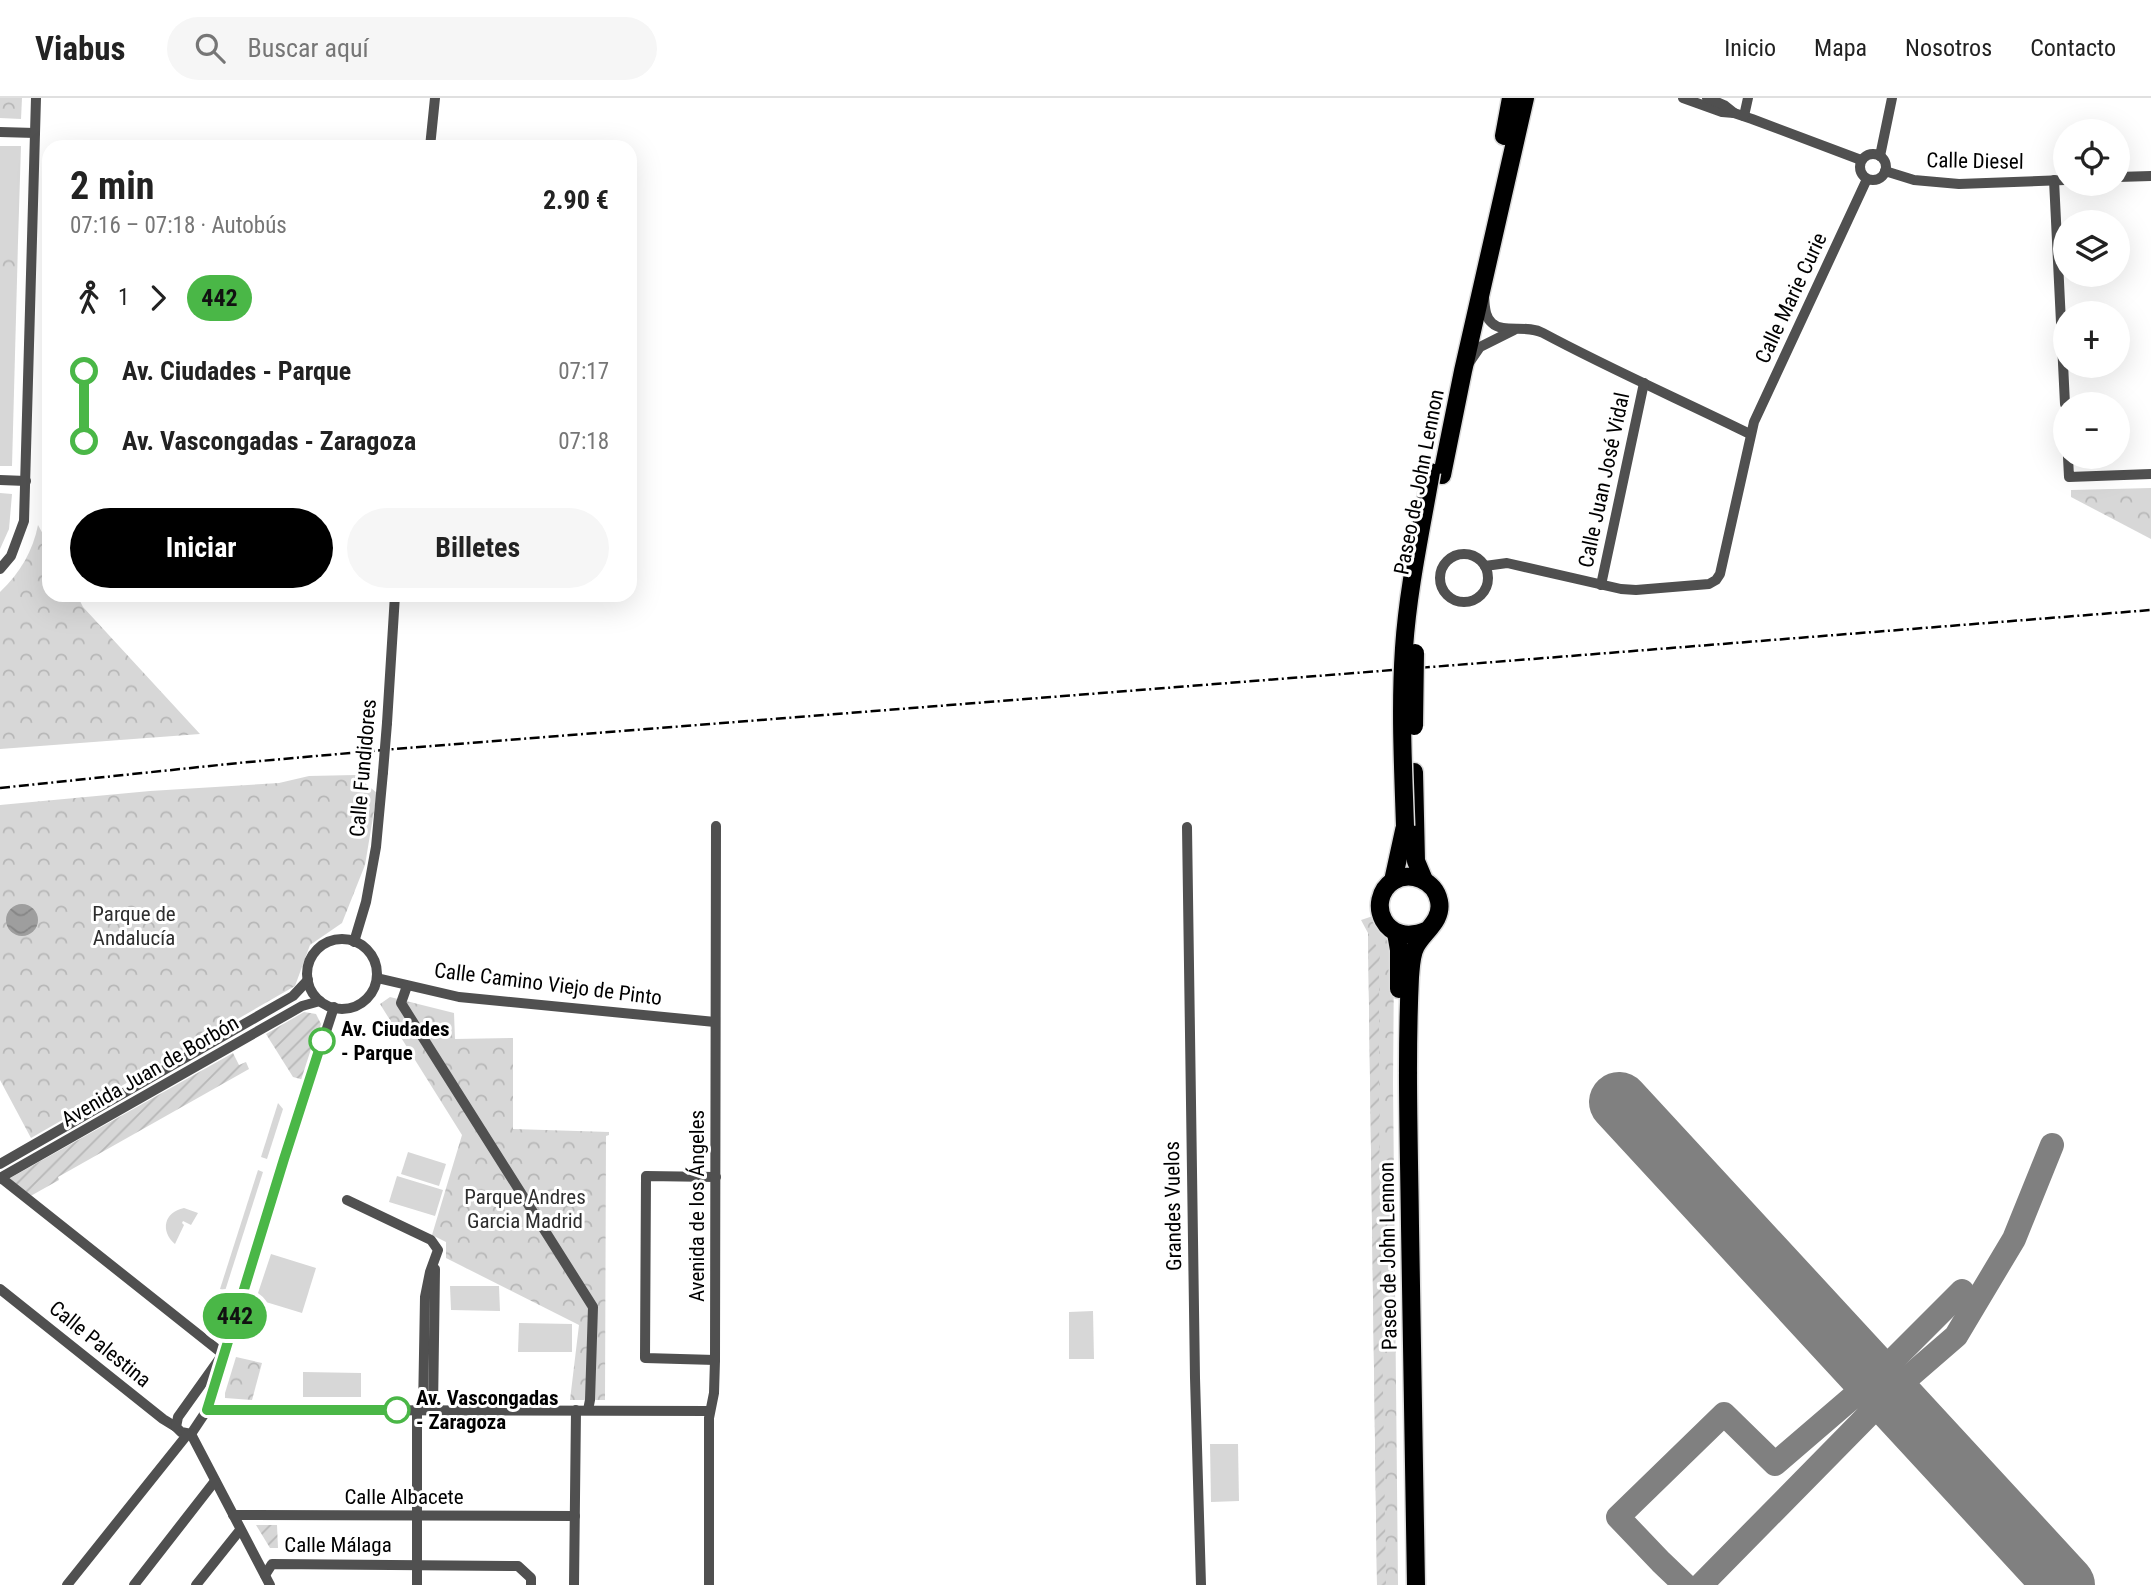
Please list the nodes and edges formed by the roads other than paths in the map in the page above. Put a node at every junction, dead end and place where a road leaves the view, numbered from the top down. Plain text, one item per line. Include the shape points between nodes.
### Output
1 (36, 98) edge
2 (435, 98) edge
3 (1511, 98) edge
4 (1525, 98) edge
5 (1683, 98) edge
6 (1707, 98) edge
7 (1748, 98) edge
8 (1892, 98) edge
9 (1739, 114) junction
10 (0, 132) edge
11 (35, 132) junction
12 (431, 140) edge
13 (1880, 156) junction
14 (1861, 160) junction
15 (1885, 171) junction
16 (2151, 176) edge
17 (2130, 177) edge
18 (1867, 178) junction
19 (2053, 180) edge
20 (2059, 196) edge
21 (1482, 289) junction
22 (1520, 327) junction
23 (1463, 371) junction
24 (1644, 383) junction
25 (2065, 392) edge
26 (1750, 434) junction
27 (2069, 469) edge
28 (1437, 474) junction
29 (2151, 474) edge
30 (0, 480) edge
31 (26, 481) junction
32 (1485, 566) junction
33 (0, 569) edge
34 (1601, 585) junction
35 (395, 602) edge
36 (716, 826) dead end
37 (1186, 827) dead end
38 (1409, 827) junction
39 (1424, 880) junction
40 (1393, 881) junction
41 (1428, 930) junction
42 (1396, 933) junction
43 (354, 942) junction
44 (377, 978) junction
45 (308, 981) junction
46 (407, 986) junction
47 (320, 1001) junction
48 (334, 1007) junction
49 (715, 1022) junction
50 (0, 1164) edge
51 (716, 1177) junction
52 (0, 1178) edge
53 (347, 1199) dead end
54 (1, 1292) edge
55 (222, 1354) junction
56 (715, 1360) junction
57 (195, 1393) junction
58 (208, 1406) junction
59 (424, 1410) junction
60 (576, 1410) junction
61 (588, 1410) junction
62 (709, 1410) junction
63 (176, 1427) junction
64 (189, 1434) junction
65 (215, 1481) junction
66 (233, 1515) junction
67 (417, 1516) junction
68 (575, 1516) junction
69 (240, 1530) junction
70 (417, 1565) junction
71 (267, 1580) edge
72 (67, 1585) edge
73 (134, 1585) edge
74 (196, 1585) edge
75 (417, 1585) edge
76 (531, 1585) edge
77 (574, 1585) edge
78 (709, 1585) edge
79 (1201, 1585) edge
80 (1405, 1585) edge
81 (1416, 1585) edge

1 - 11 street
2 - 12 street
3 - 28 highway, Paseo de John Lennon
4 - 21 highway, Paseo de John Lennon
5 - 9 street
6 - 9 street
7 - 9 street
8 - 13 street
9 - 14 street
10 - 11 street
11 - 31 street
13 - 14 street via 1868,154
13 - 15 street
14 - 18 street via 1860,169
15 - 18 street via 1878,179
15 - 19 street, Calle Diesel via 1914,180 1959,184
16 - 17 street
18 - 26 street, Calle Marie Curie
20 - 25 street
21 - 22 street via 1485,313 1493,325
21 - 23 highway, Paseo de John Lennon
22 - 23 street via 1480,347
22 - 24 street via 1535,328
23 - 28 highway, Paseo de John Lennon
24 - 26 street
24 - 34 street, Calle Juan José Vidal
26 - 34 street, Calle Marie Curie via 1716,580 1636,590
27 - 29 street via 2069,477
28 - 38 highway, Paseo de John Lennon, bridge via 1407,610 1404,646
30 - 31 street
31 - 33 street via 24,521 11,556
32 - 32 street via 1473,555 1457,554 1444,564 1441,588 1452,599 1475,600 1486,589
32 - 34 street via 1507,563
35 - 43 street, Calle Fundidores, bridge via 376,848
36 - 49 street, Avenida de los Ángeles
37 - 79 street, Grandes Vuelos
38 - 39 highway, Paseo de John Lennon
38 - 40 highway, Paseo de John Lennon
39 - 40 highway via 1403,877
39 - 41 highway via 1439,902 1436,921
40 - 42 highway via 1380,905 1383,920
41 - 42 highway via 1416,936
41 - 81 highway, Paseo de John Lennon via 1413,952 1410,977
42 - 80 highway, Paseo de John Lennon
43 - 44 street via 373,958
43 - 45 street via 337,940 318,949 311,958
44 - 46 street, Calle Camino Viejo de Pinto
44 - 48 street via 368,998 349,1008
45 - 47 street
45 - 50 street, Avenida Juan de Borbón via 293,996
46 - 49 street, Calle Camino Viejo de Pinto via 459,997
46 - 61 street via 401,1003 593,1307
47 - 48 street
47 - 52 street, Avenida Juan de Borbón via 302,1006
48 - 55 street
49 - 51 street, Avenida de los Ángeles
51 - 56 street, Avenida de los Ángeles
51 - 56 street via 646,1176 645,1345 645,1358
52 - 55 street
53 - 59 street via 431,1240 438,1250
54 - 63 street, Calle Palestina
55 - 57 street
55 - 58 street
56 - 62 street, Avenida de los Ángeles
57 - 58 street via 200,1392
57 - 63 street
58 - 59 street
58 - 64 street
59 - 60 street
59 - 67 street
60 - 61 street
60 - 68 street
61 - 62 street
62 - 78 street, Avenida de los Ángeles
63 - 64 street, Calle Palestina
64 - 65 street
64 - 72 street
65 - 66 street
65 - 73 street
66 - 67 street, Calle Albacete
66 - 69 street
67 - 68 street, Calle Albacete
67 - 70 street
68 - 77 street
69 - 71 street
69 - 74 street
70 - 71 street, Calle Málaga via 272,1564
70 - 75 street
70 - 76 street via 518,1566 531,1578

